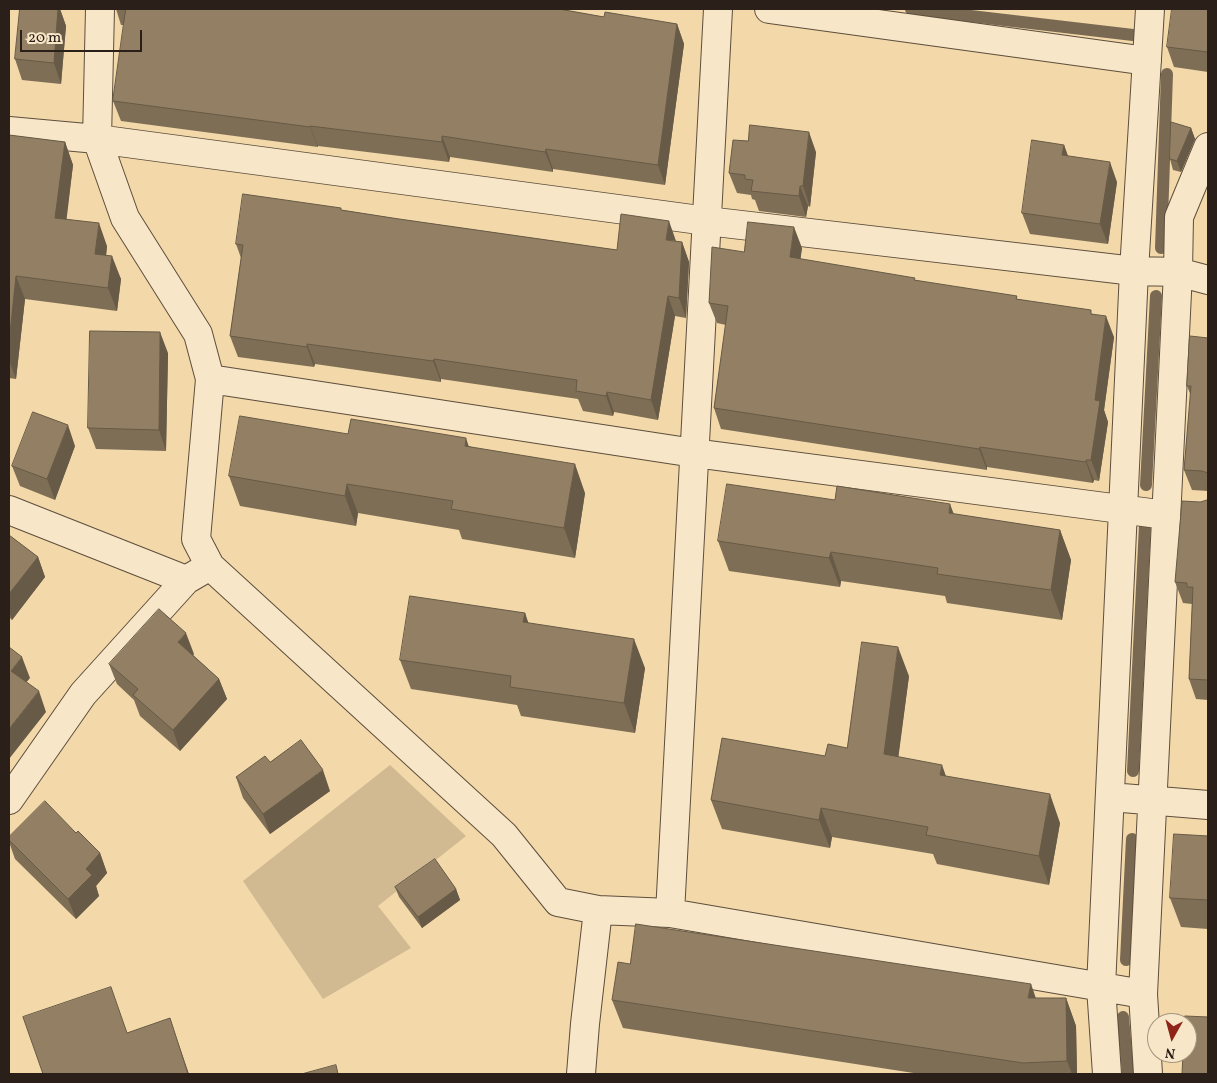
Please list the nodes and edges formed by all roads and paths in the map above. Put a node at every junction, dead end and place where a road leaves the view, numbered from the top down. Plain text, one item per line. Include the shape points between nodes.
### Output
1 (100, 9) edge
2 (718, 9) edge
3 (769, 9) edge
4 (1150, 9) edge
5 (1147, 61) junction
6 (9, 131) edge
7 (98, 139) junction
8 (1208, 148) edge
9 (707, 221) junction
10 (1134, 271) junction
11 (1178, 272) junction
12 (1208, 280) edge
13 (210, 379) junction
14 (694, 453) junction
15 (1175, 508) junction
16 (1123, 509) junction
17 (9, 510) edge
18 (210, 566) junction
19 (186, 580) junction
20 (1110, 797) junction
21 (9, 800) edge
22 (1151, 800) junction
23 (1208, 805) edge
24 (598, 910) junction
25 (670, 913) junction
26 (1101, 987) junction
27 (1143, 994) junction
28 (581, 1074) edge
29 (1107, 1074) edge
30 (1148, 1074) edge

1 - 7 street
2 - 9 street
3 - 5 street
4 - 5 street
5 - 10 street
6 - 7 street
7 - 9 street
7 - 13 street via 125,218 198,334
8 - 11 street via 1178,217
9 - 10 street
9 - 14 street
10 - 11 street
10 - 16 street
11 - 12 street
11 - 15 street
13 - 14 street
13 - 18 street via 196,540
14 - 16 street
14 - 25 street
15 - 16 street
15 - 22 street
16 - 20 street
17 - 19 street
18 - 19 street
18 - 24 street via 504,835 558,902
19 - 21 street via 83,694
20 - 22 street
20 - 26 street
22 - 23 street
22 - 27 street
24 - 25 street
24 - 28 street
25 - 26 street
26 - 27 street
26 - 29 street
27 - 30 street

